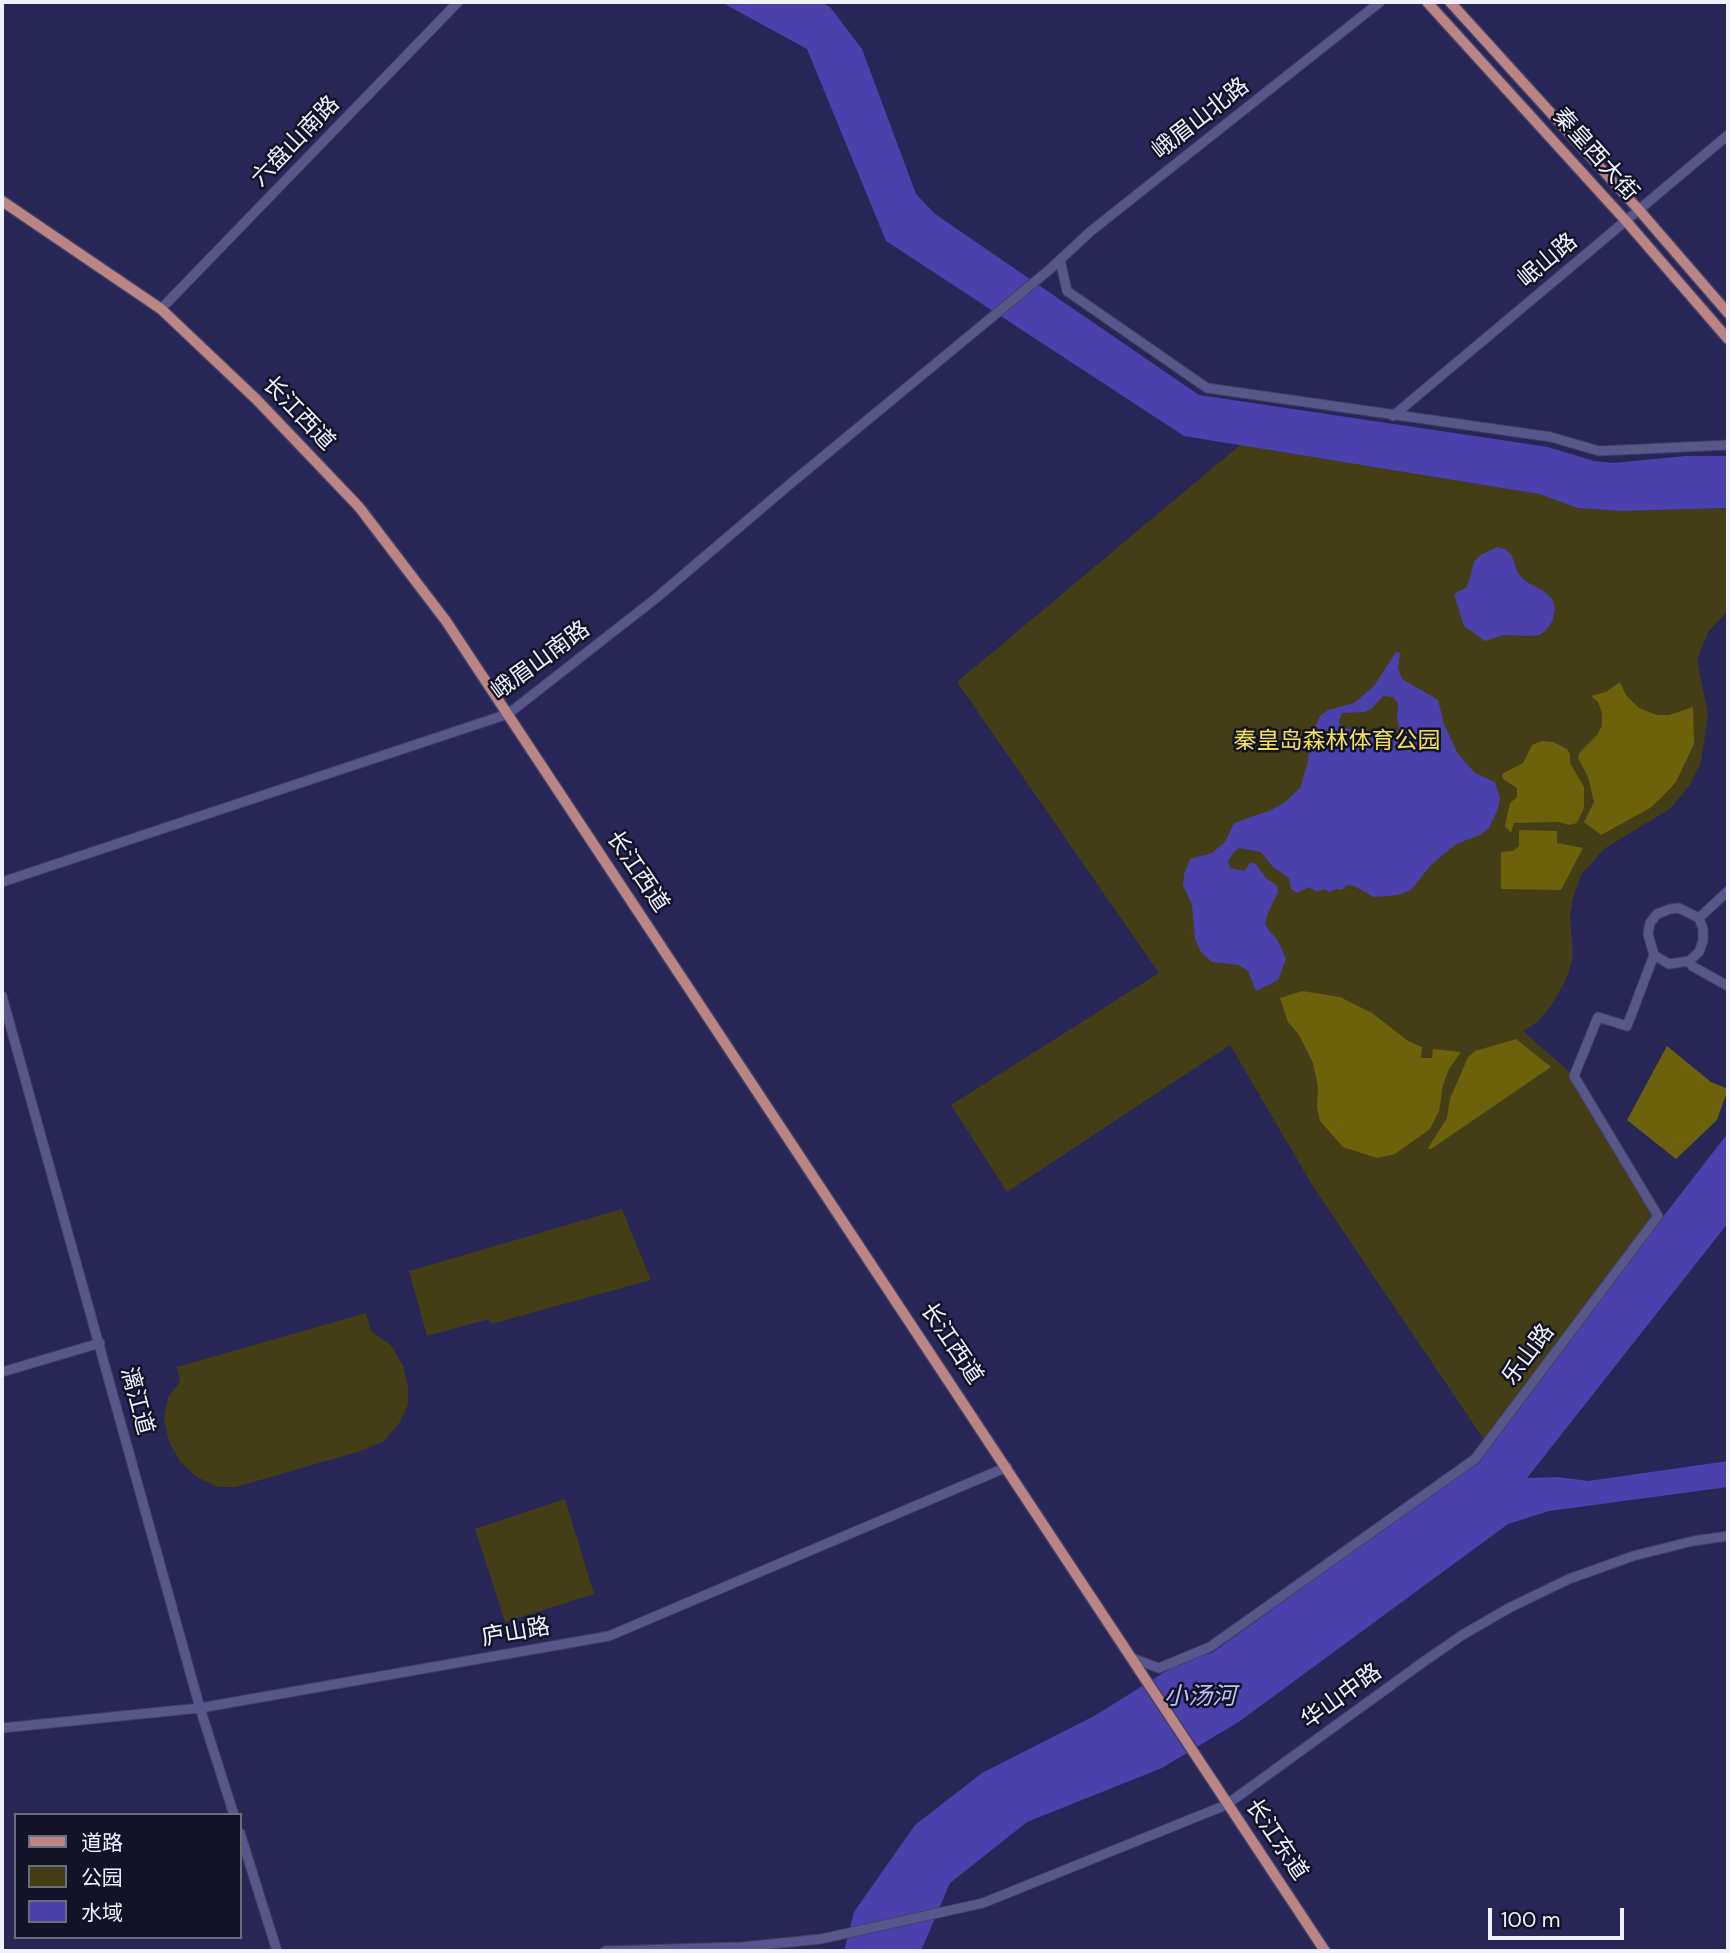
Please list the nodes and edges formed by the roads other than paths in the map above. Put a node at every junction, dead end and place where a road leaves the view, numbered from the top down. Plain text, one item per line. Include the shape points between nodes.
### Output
1 (458, 2) edge
2 (1380, 2) edge
3 (1427, 2) edge
4 (1450, 2) edge
5 (1728, 135) edge
6 (2, 201) edge
7 (1639, 210) junction
8 (1626, 220) junction
9 (1060, 260) junction
10 (1049, 270) joint
11 (161, 309) junction
12 (1728, 313) edge
13 (1728, 339) edge
14 (1393, 416) junction
15 (1728, 445) edge
16 (508, 714) junction
17 (2, 882) edge
18 (1728, 891) edge
19 (1699, 918) junction
20 (1654, 955) junction
21 (1689, 961) junction
22 (1728, 986) edge
23 (2, 996) edge
24 (100, 1343) junction
25 (2, 1372) edge
26 (1007, 1468) junction
27 (1728, 1536) edge
28 (1134, 1659) junction
29 (200, 1708) junction
30 (2, 1728) edge
31 (1226, 1805) junction
32 (233, 1813) edge
33 (242, 1839) edge
34 (277, 1951) edge
35 (605, 1951) edge
36 (1325, 1951) edge

1 - 11 street, 六盘山南路
2 - 9 street, 峨眉山北路
3 - 8 main road, 秦皇西大街
4 - 7 main road, 秦皇西大街
5 - 7 street, 岷山路
6 - 11 main road, 长江西道
7 - 8 street, 岷山路
7 - 12 main road, 秦皇西大街
8 - 13 main road, 秦皇西大街
8 - 14 street, 岷山路
9 - 10 street, 峨眉山北路
9 - 14 street via 1067,291 1207,388
10 - 16 street, 峨眉山南路 via 655,599
11 - 16 main road, 长江西道 via 257,400 359,507 446,621
14 - 15 street via 1551,437 1599,451
16 - 17 street, 峨眉山南路
16 - 26 main road, 长江西道
18 - 19 street
19 - 20 street, 乐山路 via 1679,908 1657,914 1647,933
19 - 21 street via 1703,941
20 - 21 street via 1669,964
20 - 28 street, 乐山路 via 1627,1026 1598,1017 1574,1076 1658,1216 1475,1459 1210,1647 1159,1668
21 - 22 street
23 - 24 street, 漓江道
24 - 25 street
24 - 29 street, 漓江道
26 - 28 main road, 长江西道
26 - 29 street, 庐山路 via 609,1636
27 - 31 street, 华山中路 via 1633,1556 1569,1579 1509,1608 1426,1660
28 - 31 main road, 长江东道
29 - 30 street, 庐山路
29 - 32 street, 漓江道
31 - 35 street, 华山中路 via 984,1903 821,1939 742,1947
31 - 36 main road, 长江东道
33 - 34 street

